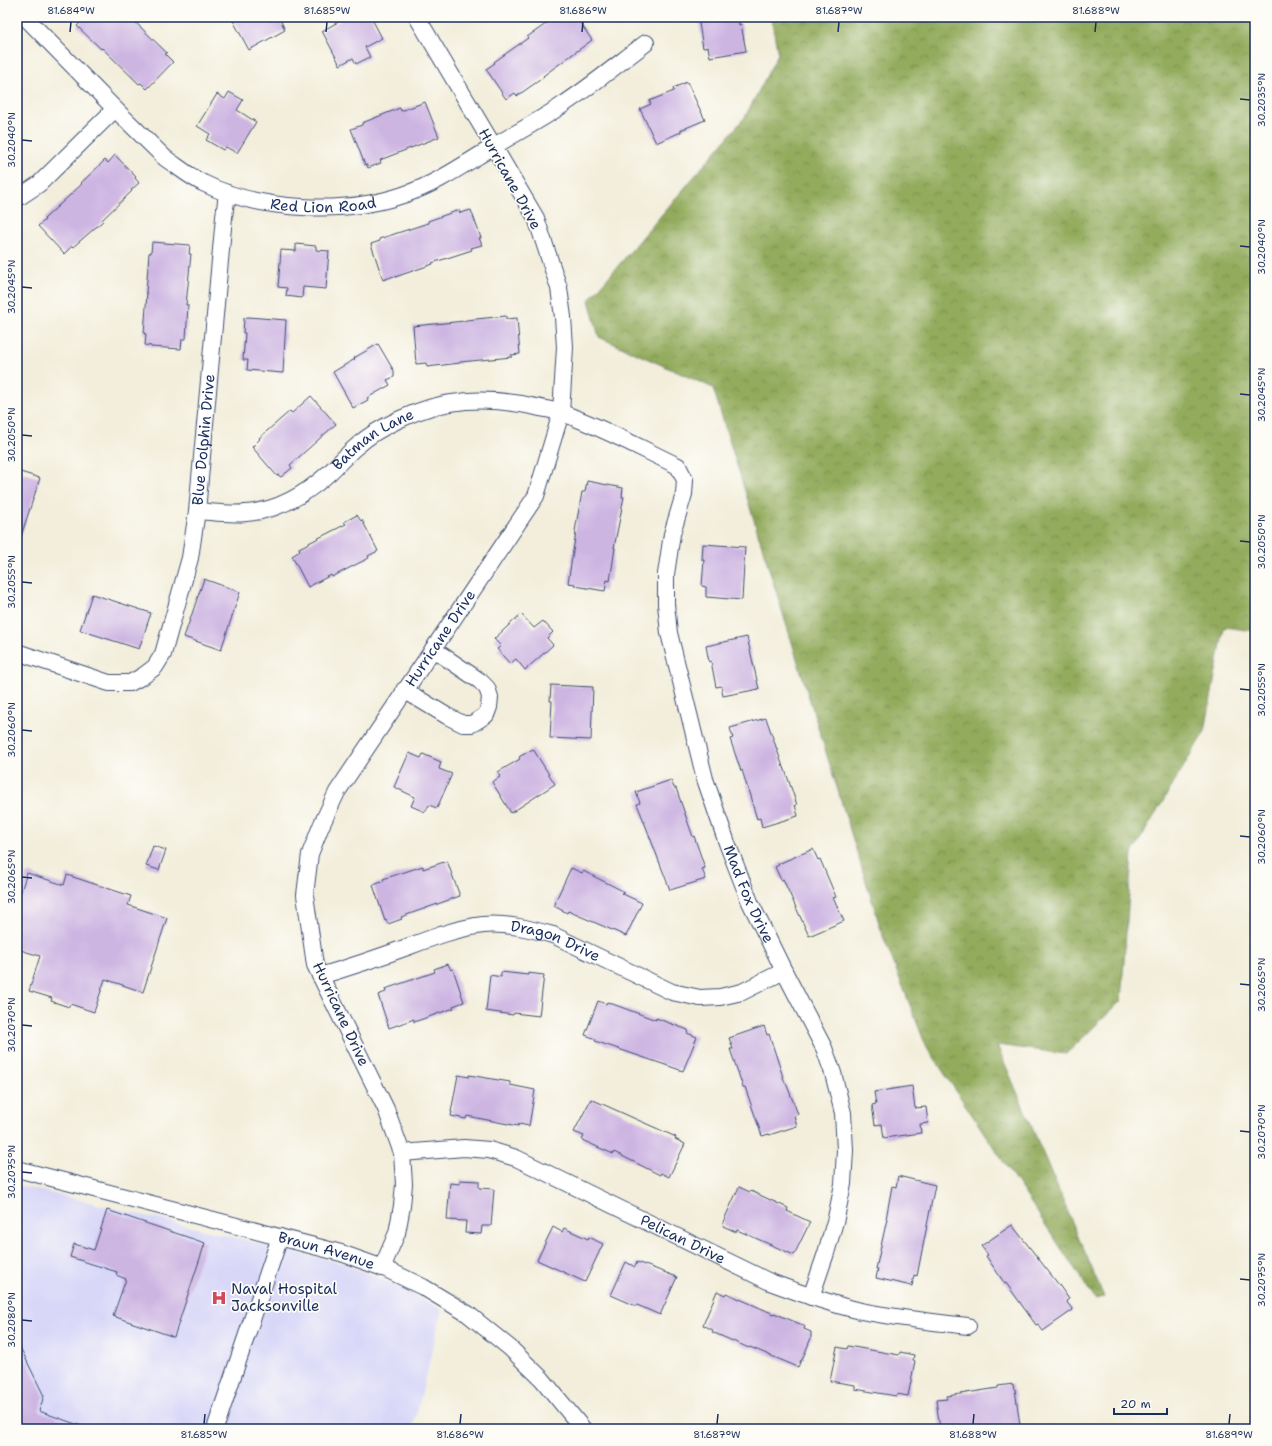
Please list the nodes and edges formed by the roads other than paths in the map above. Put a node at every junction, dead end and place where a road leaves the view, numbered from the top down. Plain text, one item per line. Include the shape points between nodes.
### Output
1 (25, 17) edge
2 (417, 17) edge
3 (646, 43) dead end
4 (115, 109) junction
5 (493, 147) junction
6 (227, 193) junction
7 (17, 197) edge
8 (561, 413) junction
9 (685, 480) joint
10 (197, 510) junction
11 (433, 649) junction
12 (17, 652) edge
13 (404, 690) junction
14 (784, 971) junction
15 (320, 976) junction
16 (402, 1153) junction
17 (17, 1169) edge
18 (280, 1237) junction
19 (382, 1268) junction
20 (811, 1297) junction
21 (968, 1326) dead end
22 (215, 1429) edge
23 (583, 1429) edge

1 - 4 street, Red Lion Road
2 - 5 street, Hurricane Drive
3 - 5 street, Red Lion Road via 561,106
4 - 6 street, Red Lion Road via 165,158 202,183
4 - 7 street via 39,184
5 - 6 street, Red Lion Road via 440,179 404,195 369,204 300,207
5 - 8 street, Hurricane Drive via 536,218 559,288 565,347
6 - 10 street, Blue Dolphin Drive
8 - 9 street, Batman Lane via 678,466
8 - 10 street, Batman Lane via 512,402 488,400 436,405 383,427 357,445 328,474 286,503 246,513
8 - 11 street, Hurricane Drive via 536,496
9 - 14 street, Mad Fox Drive via 684,494 672,534 666,574 669,634 705,779 750,902
10 - 12 street, Blue Dolphin Drive via 190,558 163,654 155,667 130,683 109,683
11 - 13 street, Hurricane Drive
11 - 13 street via 487,688 490,698 486,715 472,724 463,724
13 - 15 street, Hurricane Drive via 337,792 310,854 305,895 315,964
14 - 15 street, Dragon Drive via 742,992 700,998 672,992 553,935 532,929 484,925 454,930
14 - 20 street, Mad Fox Drive via 824,1048 834,1073 843,1113 843,1184 836,1218
15 - 16 street, Hurricane Drive via 386,1109
16 - 19 street, Hurricane Drive via 402,1206 397,1233
16 - 20 street, Pelican Drive via 464,1148 489,1150 516,1158 770,1282
17 - 18 street, Braun Avenue
18 - 19 street, Braun Avenue
18 - 22 street
19 - 23 street, Braun Avenue via 424,1287 468,1314 510,1348 542,1379
20 - 21 street, Pelican Drive via 860,1311

